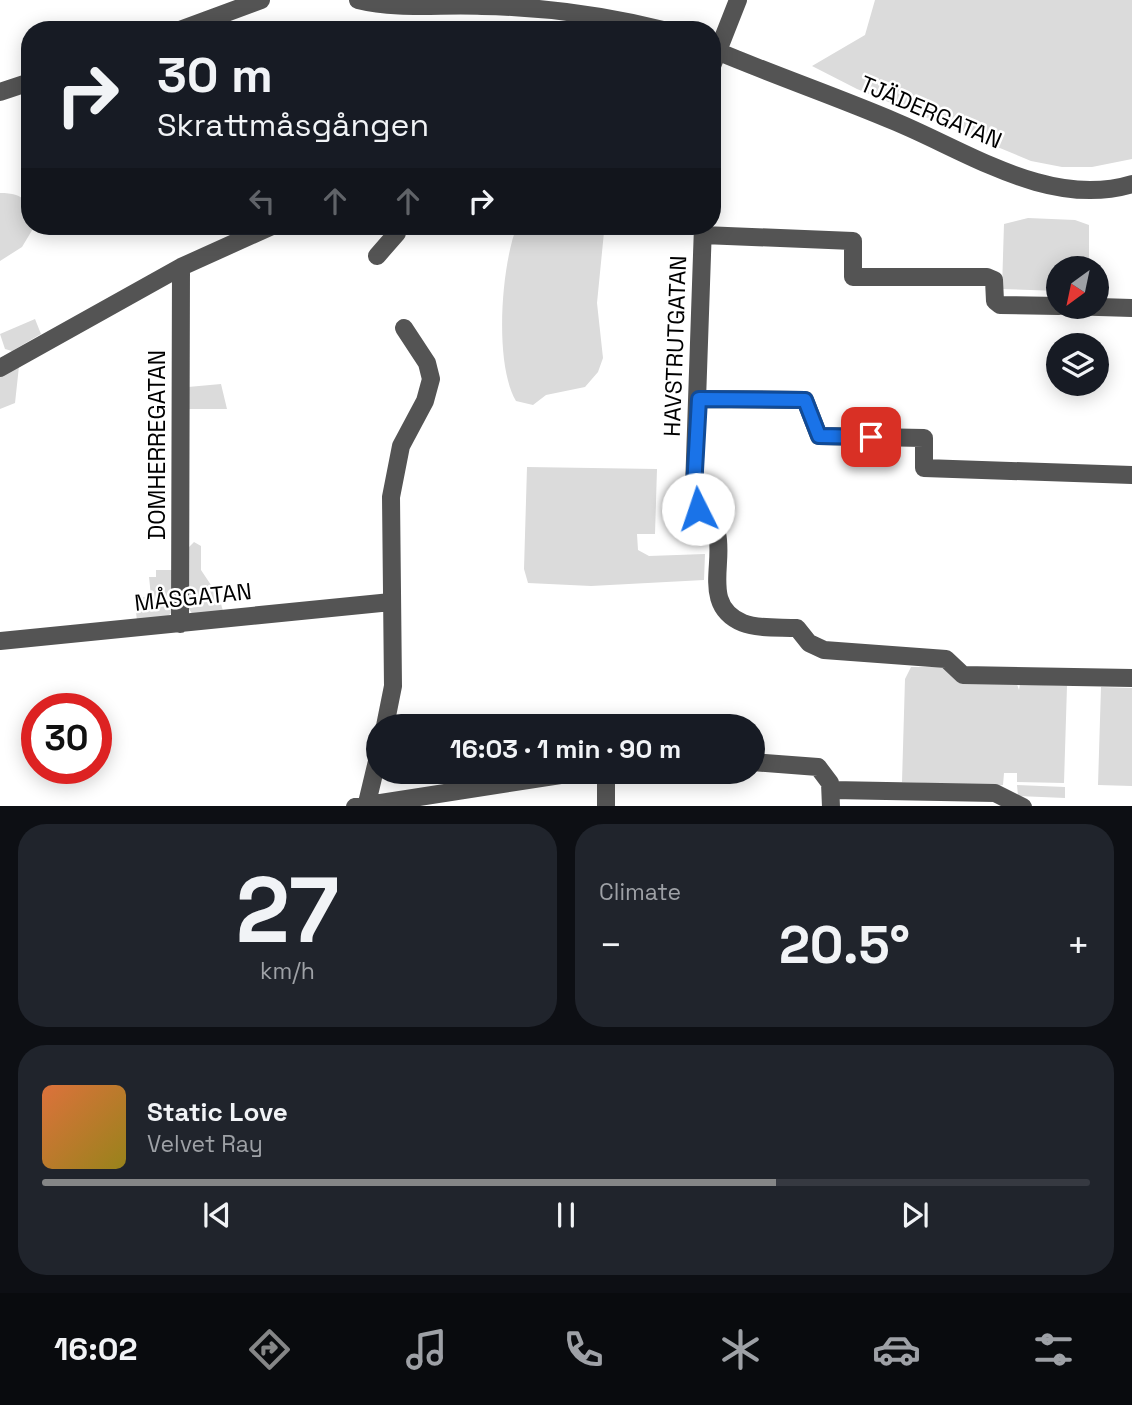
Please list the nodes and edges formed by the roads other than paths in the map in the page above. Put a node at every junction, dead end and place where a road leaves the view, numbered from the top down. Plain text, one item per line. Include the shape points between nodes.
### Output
1 (261, 0) edge
2 (359, 0) edge
3 (738, 0) edge
4 (204, 21) edge
5 (626, 21) edge
6 (721, 40) edge
7 (721, 59) edge
8 (21, 85) edge
9 (0, 92) edge
10 (1132, 184) edge
11 (721, 232) edge
12 (252, 235) edge
13 (395, 235) edge
14 (703, 235) edge
15 (377, 256) dead end
16 (181, 267) junction
17 (1046, 306) edge
18 (1110, 307) edge
19 (1132, 308) edge
20 (404, 328) dead end
21 (0, 368) edge
22 (699, 399) junction
23 (1132, 475) edge
24 (391, 601) junction
25 (180, 624) junction
26 (0, 641) edge
27 (1132, 678) edge
28 (387, 714) edge
29 (765, 762) edge
30 (370, 784) edge
31 (485, 784) edge
32 (606, 784) edge
33 (831, 798) edge
34 (363, 806) edge
35 (606, 806) edge
36 (1021, 806) edge

1 - 4 street
2 - 5 street via 548,8
3 - 6 street, TJÄDERGATAN
7 - 10 street, TJÄDERGATAN via 895,122 1025,178 1074,190 1100,191
8 - 9 street
11 - 17 street via 853,241 853,277 987,277 994,280 995,301 1000,304
12 - 16 street
13 - 15 street
14 - 22 street, HAVSTRUTGATAN
16 - 21 street
16 - 25 street, DOMHERREGATAN
18 - 19 street
20 - 24 street via 432,379 401,446 391,497
22 - 23 street via 805,400 819,436 924,438 924,468
22 - 27 street, HAVSTRUTGATAN via 694,488 698,509 711,516 719,528 717,594 729,615 745,624 797,628 809,643 824,650 946,659 963,675
24 - 25 street, MÅSGATAN
24 - 28 street via 393,685
25 - 26 street, MÅSGATAN
29 - 33 street via 818,766 825,773
30 - 34 street
31 - 34 street
32 - 35 street
33 - 36 street via 995,793

